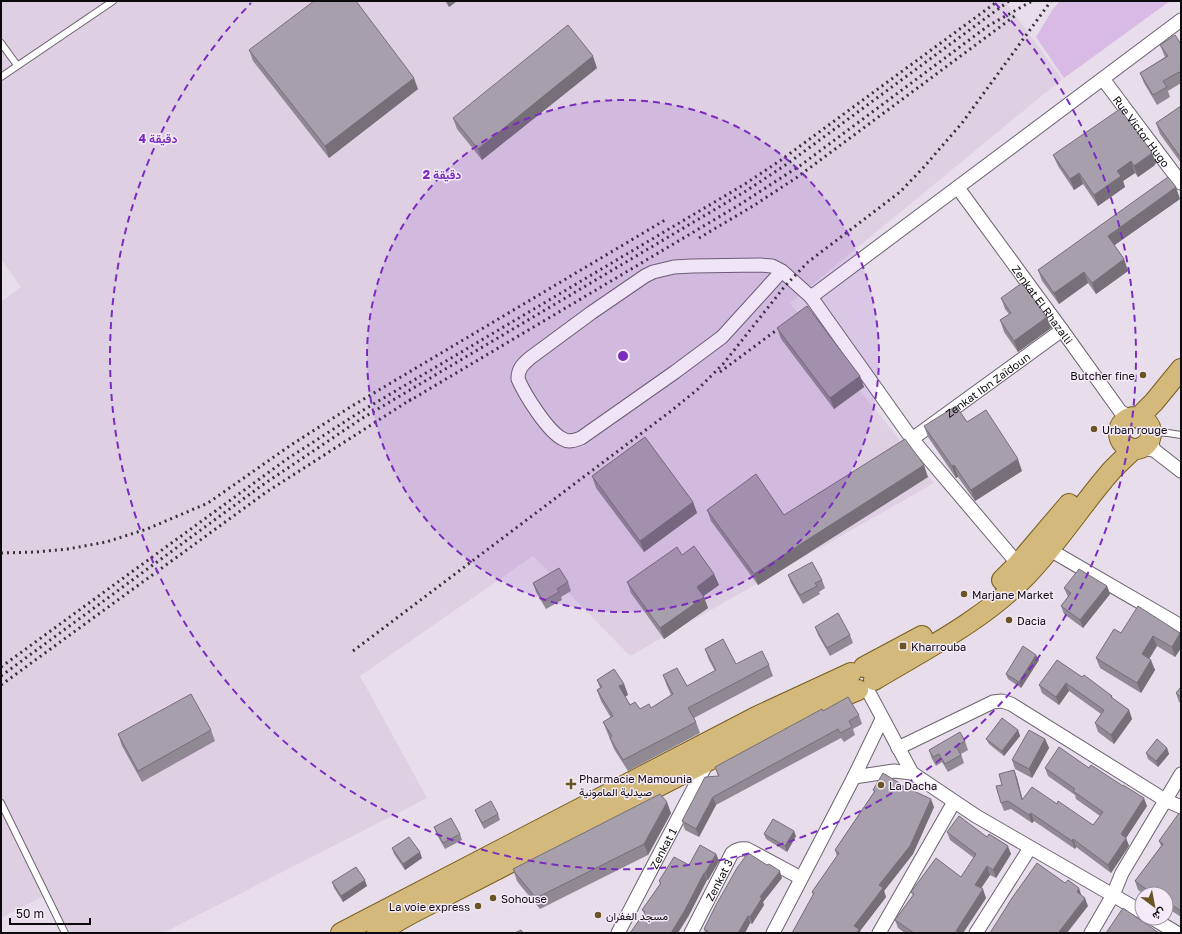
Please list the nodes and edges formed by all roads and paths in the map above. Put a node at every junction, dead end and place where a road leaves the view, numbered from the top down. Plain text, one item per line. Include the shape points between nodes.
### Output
1 (113, 1) edge
2 (1181, 20) edge
3 (1, 43) edge
4 (17, 65) junction
5 (1, 77) edge
6 (1103, 79) junction
7 (1181, 183) edge
8 (958, 188) junction
9 (782, 270) junction
10 (811, 297) junction
11 (1062, 330) junction
12 (1181, 369) edge
13 (1181, 389) edge
14 (1181, 435) edge
15 (1141, 436) junction
16 (912, 439) junction
17 (1181, 471) edge
18 (1050, 550) junction
19 (1018, 564) junction
20 (1181, 626) edge
21 (863, 680) junction
22 (882, 719) junction
23 (898, 748) junction
24 (707, 763) junction
25 (912, 773) junction
26 (1181, 774) edge
27 (854, 777) junction
28 (1165, 800) junction
29 (954, 802) junction
30 (1, 803) edge
31 (1181, 807) edge
32 (1030, 848) junction
33 (801, 878) junction
34 (1112, 895) junction
35 (1134, 907) edge
36 (1166, 926) edge
37 (381, 932) edge
38 (65, 933) edge
39 (341, 933) edge
40 (618, 933) edge
41 (691, 933) edge
42 (773, 933) edge
43 (880, 933) edge
44 (976, 933) edge
45 (1091, 933) edge
46 (1178, 933) edge

1 - 4 lane
2 - 6 street
3 - 4 lane
4 - 5 lane
6 - 7 street, Rue Victor Hugo
6 - 8 street
8 - 10 street
8 - 11 street, Zenkat El Rhazalli
9 - 9 street via 760,265 692,266 653,272 530,358 521,366 518,379 539,413 558,436 570,441 581,438 722,337
9 - 10 street
10 - 16 street
11 - 15 street, Zenkat El Rhazalli
11 - 16 street, Zenkat Ibn Zaïdoun
12 - 15 main road via 1154,402
13 - 15 main road
14 - 15 lane via 1168,432
15 - 17 street, Zenkat El Rhazalli
15 - 18 main road
15 - 19 main road
16 - 19 street
18 - 20 street
18 - 21 main road via 1016,586 983,613
19 - 21 main road via 994,589 903,646
21 - 22 street
21 - 24 main road
21 - 39 main road via 751,720
22 - 23 street
22 - 27 street
23 - 25 street
23 - 28 street via 993,702 1002,701 1011,704
24 - 37 main road via 410,914
24 - 40 street, Zenkat 1
25 - 27 street via 894,772
25 - 29 street
26 - 28 street
27 - 33 street
28 - 31 street
28 - 34 street
29 - 32 street
29 - 43 street
30 - 38 lane
32 - 34 street
32 - 44 street
33 - 41 street, Zenkat 3 via 747,849 736,850 732,853
33 - 42 street
34 - 35 street
34 - 45 street
36 - 46 street

